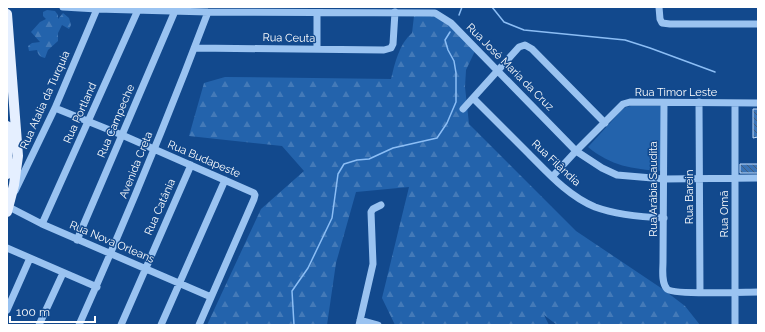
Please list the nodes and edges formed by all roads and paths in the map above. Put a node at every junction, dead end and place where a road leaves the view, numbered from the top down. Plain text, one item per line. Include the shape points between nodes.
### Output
1 (63, 7) edge
2 (659, 7) edge
3 (98, 9) junction
4 (138, 10) junction
5 (199, 10) edge
6 (175, 11) junction
7 (398, 11) edge
8 (208, 12) junction
9 (317, 13) junction
10 (7, 14) edge
11 (7, 17) edge
12 (758, 24) edge
13 (194, 48) junction
14 (317, 49) junction
15 (498, 70) junction
16 (473, 98) junction
17 (699, 102) junction
18 (664, 103) junction
19 (735, 103) junction
20 (758, 103) edge
21 (55, 108) junction
22 (463, 109) dead end
23 (89, 121) junction
24 (605, 122) junction
25 (7, 126) edge
26 (122, 135) junction
27 (154, 150) junction
28 (576, 151) junction
29 (191, 165) junction
30 (7, 174) edge
31 (552, 177) junction
32 (700, 178) junction
33 (736, 178) junction
34 (758, 178) edge
35 (664, 179) junction
36 (225, 180) junction
37 (381, 204) dead end
38 (9, 206) edge
39 (664, 218) junction
40 (42, 224) junction
41 (77, 240) junction
42 (7, 248) edge
43 (111, 254) junction
44 (30, 258) junction
45 (145, 268) junction
46 (63, 273) junction
47 (179, 282) junction
48 (96, 287) junction
49 (700, 292) junction
50 (735, 292) junction
51 (758, 292) edge
52 (211, 297) junction
53 (7, 310) edge
54 (360, 323) edge
55 (39, 325) edge
56 (80, 325) edge
57 (122, 325) edge
58 (161, 325) edge
59 (199, 325) edge
60 (378, 325) edge
61 (735, 325) edge

1 - 3 street, Rua José Maria da Cruz
2 - 12 street via 662,23
3 - 4 street, Rua José Maria da Cruz
3 - 21 street, Rua Atalia da Turquia
4 - 6 street, Rua José Maria da Cruz
4 - 23 street, Rua Portland
5 - 6 street, Rua José Maria da Cruz
5 - 8 street, Rua José Maria da Cruz
6 - 26 street, Rua Campeche
7 - 9 street, Rua José Maria da Cruz
7 - 14 street, Rua Ceuta via 394,44 391,48
7 - 15 street, Rua José Maria da Cruz via 440,15
8 - 9 street, Rua José Maria da Cruz
8 - 13 street, Avenida Creta
9 - 14 street
10 - 11 main road
11 - 38 main road via 18,143 17,171
13 - 14 street, Rua Ceuta
13 - 27 street, Avenida Creta
15 - 16 street
15 - 24 street via 523,45 528,46
15 - 28 street, Rua José Maria da Cruz
16 - 22 street
16 - 31 street, Rua Filândia
17 - 18 street, Rua Timor Leste
17 - 19 street, Rua Timor Leste
17 - 32 street, Rua Barein
18 - 24 street, Rua Timor Leste via 623,104
18 - 35 street, Rua Arábia Saudita
19 - 20 street, Rua Timor Leste
19 - 33 street, Rua Omã
21 - 23 street, Rua Budapeste
21 - 38 street, Rua Atalia da Turquia
23 - 26 street, Rua Budapeste
23 - 40 street, Rua Portland
24 - 28 street, Rua Timor Leste
25 - 30 main road
26 - 27 street, Rua Budapeste
26 - 41 street, Rua Campeche
27 - 29 street, Rua Budapeste
27 - 43 street, Avenida Creta
28 - 31 street, Rua Timor Leste
28 - 35 street, Rua José Maria da Cruz via 617,175
29 - 36 street, Rua Budapeste
29 - 45 street, Rua Catânia
31 - 39 street, Rua Filândia via 568,191 594,206 616,213
32 - 33 street, Rua José Maria da Cruz
32 - 35 street, Rua José Maria da Cruz
32 - 49 street, Rua Barein
33 - 34 street, Rua José Maria da Cruz
33 - 50 street, Rua Omã
35 - 39 street, Rua Arábia Saudita
36 - 47 street
36 - 52 street, Rua Budapeste via 255,195
37 - 54 street via 371,212 373,264
38 - 40 street, Rua Nova Orleans
39 - 49 street, Rua Arábia Saudita via 664,285 669,291
40 - 41 street, Rua Nova Orleans
41 - 43 street, Rua Nova Orleans
42 - 44 street
43 - 45 street, Rua Nova Orleans
43 - 48 street, Avenida Creta
44 - 46 street
44 - 53 street
45 - 47 street, Rua Nova Orleans
45 - 57 street, Rua Catânia
46 - 48 street
46 - 55 street
47 - 52 street, Rua Nova Orleans
47 - 58 street
48 - 56 street, Avenida Creta
49 - 50 street
50 - 51 street
50 - 61 street, Rua Omã
52 - 59 street
54 - 60 street

